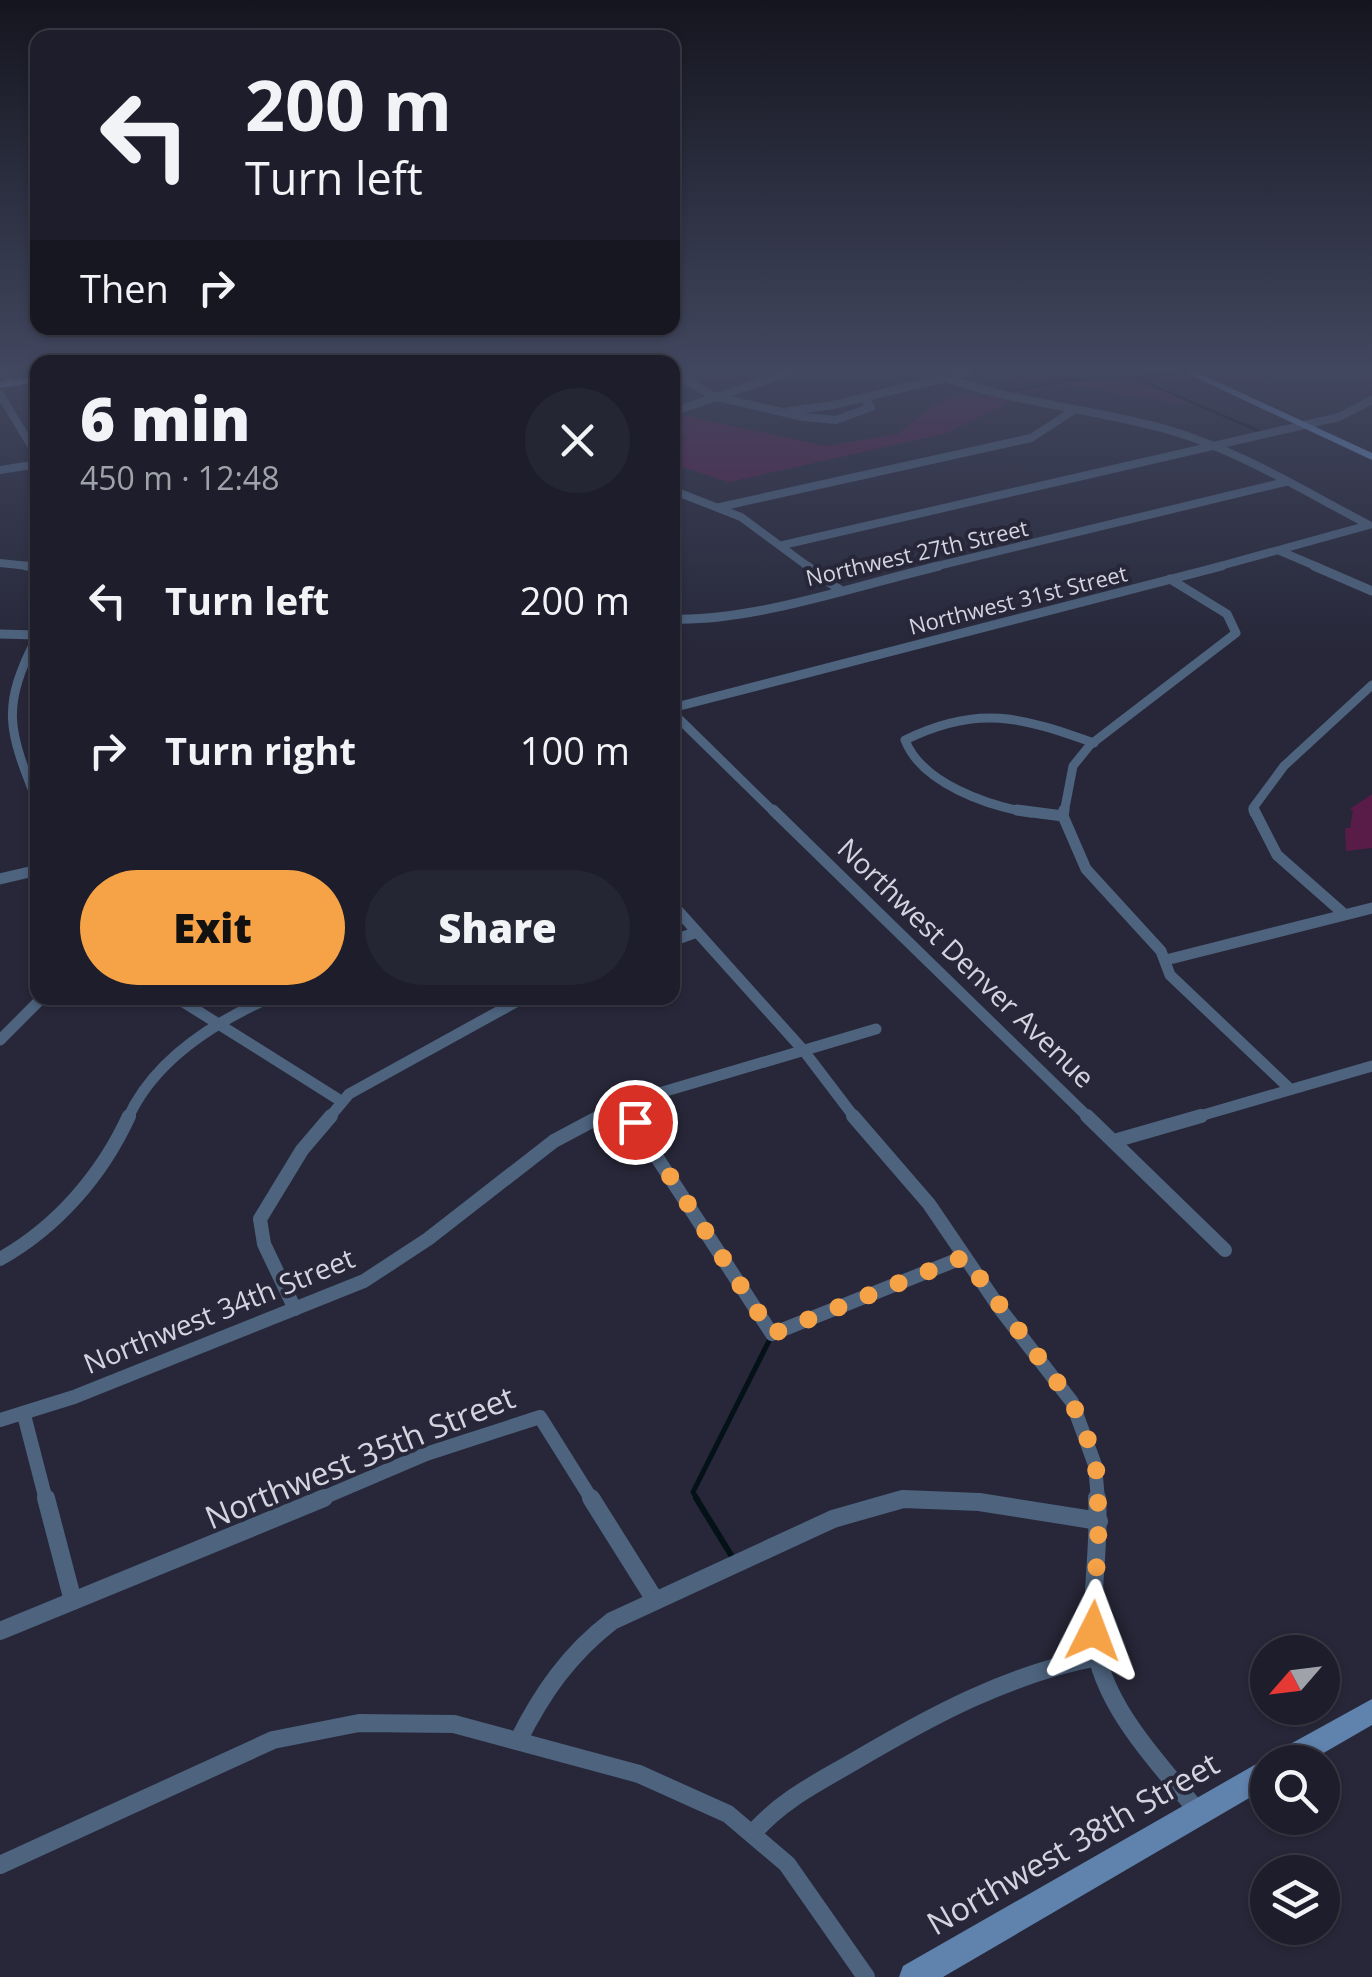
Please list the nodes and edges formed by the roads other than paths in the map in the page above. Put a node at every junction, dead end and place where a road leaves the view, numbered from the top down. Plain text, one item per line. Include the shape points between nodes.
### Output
1 (911, 464) edge
2 (1136, 464) edge
3 (1248, 464) edge
4 (1285, 482) junction
5 (680, 493) edge
6 (720, 506) junction
7 (783, 545) junction
8 (1280, 551) junction
9 (0, 563) edge
10 (30, 566) edge
11 (1169, 579) junction
12 (840, 590) junction
13 (1372, 591) edge
14 (680, 620) edge
15 (0, 634) edge
16 (30, 635) edge
17 (30, 649) edge
18 (1370, 689) edge
19 (3, 706) edge
20 (680, 708) edge
21 (680, 718) edge
22 (1094, 743) junction
23 (30, 772) edge
24 (1064, 816) junction
25 (30, 872) edge
26 (0, 879) edge
27 (1372, 908) edge
28 (680, 913) edge
29 (1344, 914) junction
30 (697, 932) junction
31 (680, 938) edge
32 (1166, 960) junction
33 (35, 1005) edge
34 (188, 1005) edge
35 (255, 1005) edge
36 (511, 1005) edge
37 (215, 1025) junction
38 (876, 1029) dead end
39 (0, 1040) edge
40 (804, 1051) junction
41 (1372, 1066) edge
42 (1290, 1089) junction
43 (341, 1101) junction
44 (622, 1104) junction
45 (1114, 1142) junction
46 (1225, 1250) dead end
47 (964, 1257) junction
48 (0, 1259) edge
49 (295, 1309) junction
50 (24, 1415) junction
51 (0, 1420) edge
52 (1099, 1522) junction
53 (74, 1600) junction
54 (655, 1600) junction
55 (0, 1631) edge
56 (1098, 1657) junction
57 (1372, 1711) edge
58 (518, 1740) junction
59 (1313, 1745) edge
60 (1250, 1783) edge
61 (1198, 1813) junction
62 (754, 1832) junction
63 (0, 1865) edge
64 (866, 1977) edge
65 (914, 1977) edge

1 - 6 street
2 - 7 street
3 - 4 street
4 - 8 street, Northwest 31st Street via 1368,527
4 - 12 street, Northwest 27th Street
5 - 6 street
6 - 7 street
7 - 12 street
8 - 11 street, Northwest 31st Street
8 - 13 street
9 - 10 street
11 - 20 street, Northwest 31st Street
11 - 22 street via 1226,614 1236,633
12 - 14 street, Northwest 27th Street
15 - 16 street
17 - 19 street
18 - 29 street via 1284,766 1253,808 1262,838
19 - 23 street via 16,755
21 - 45 street, Northwest Denver Avenue
22 - 24 street via 1073,766
22 - 24 street via 1002,714 954,721 905,740 921,765 982,803
24 - 32 street via 1086,870
25 - 26 street
27 - 29 street
28 - 30 street
29 - 32 street
30 - 31 street
30 - 40 street
32 - 42 street via 1170,974
33 - 39 street
34 - 37 street
35 - 37 street
36 - 43 street
37 - 43 street
37 - 48 street via 142,1090 60,1220
38 - 40 street, Northwest 34th Street
40 - 44 street, Northwest 34th Street
40 - 47 street
41 - 42 street
42 - 45 street
43 - 49 street via 260,1219 264,1244
44 - 47 street via 772,1334
44 - 49 street, Northwest 34th Street via 554,1141 364,1281
45 - 46 street, Northwest Denver Avenue
47 - 52 street via 1072,1402 1096,1466
49 - 50 street, Northwest 34th Street
50 - 51 street, Northwest 34th Street
50 - 53 street
52 - 54 street via 979,1502 903,1499 833,1519
52 - 56 street via 1093,1631
53 - 54 street, Northwest 35th Street via 426,1454 540,1416
53 - 55 street, Northwest 35th Street
54 - 58 street via 581,1642 539,1698
56 - 61 street via 1119,1711
56 - 62 street via 1057,1662 998,1684 777,1806
57 - 59 main road
58 - 62 street via 684,1790
58 - 63 street via 449,1724 318,1726 273,1740
60 - 61 main road, Northwest 38th Street
61 - 65 main road, Northwest 38th Street
62 - 64 street via 816,1901

